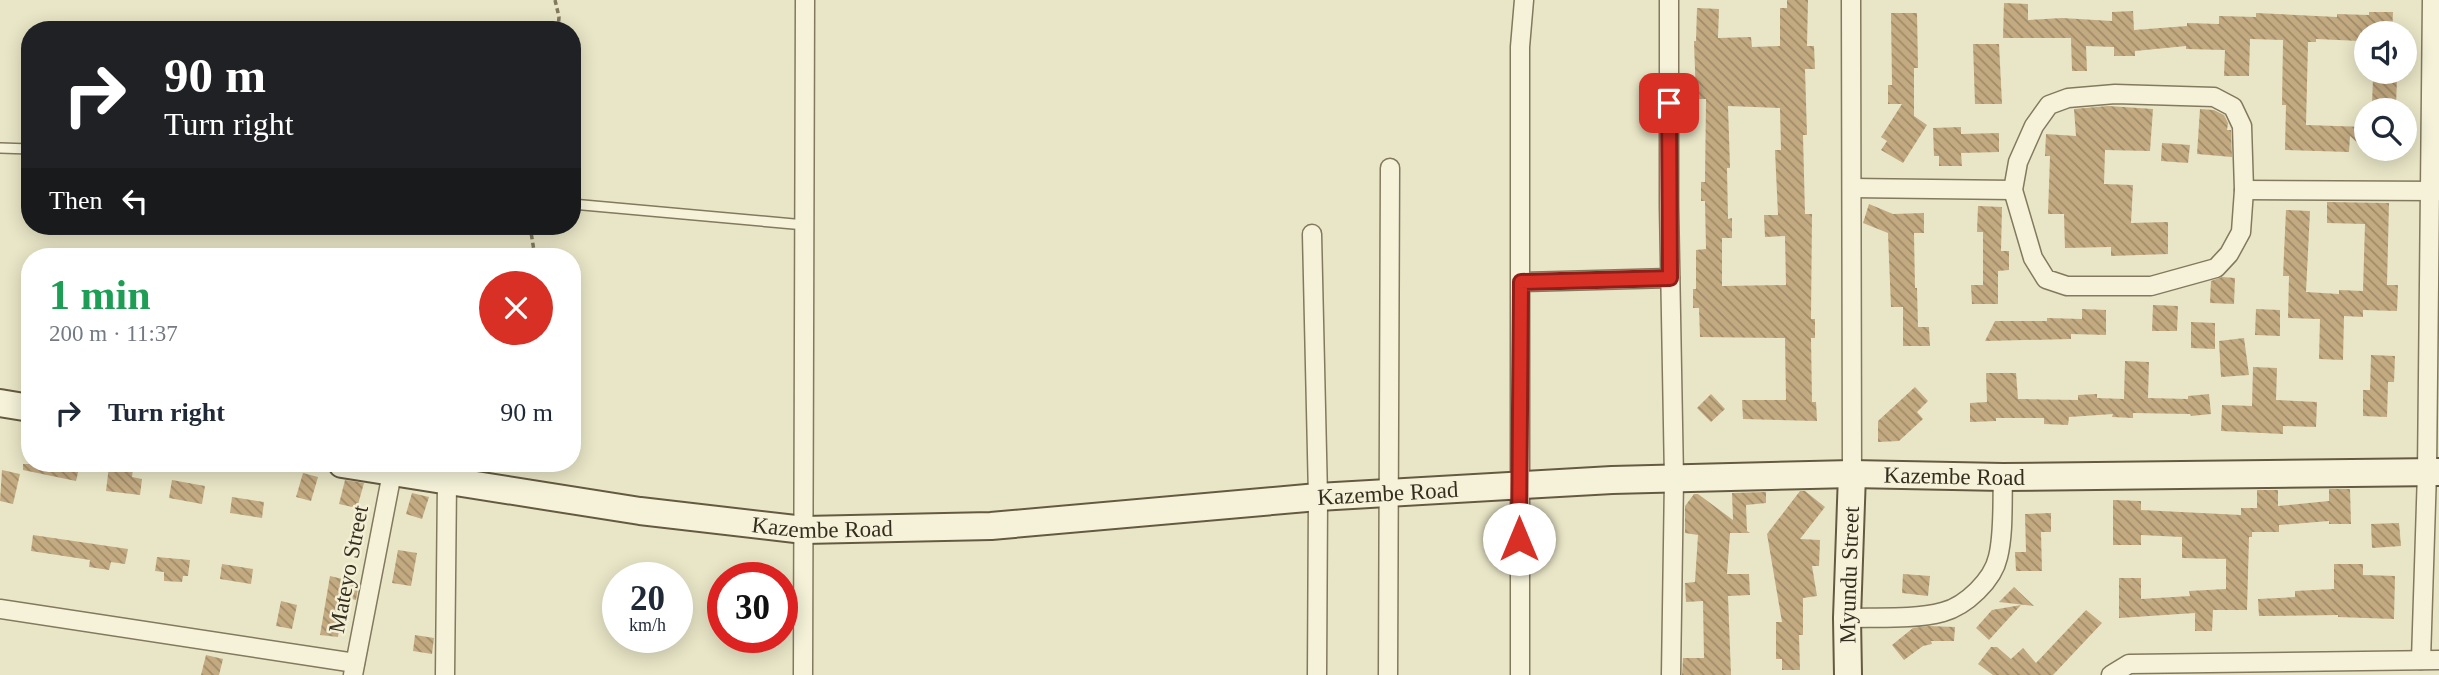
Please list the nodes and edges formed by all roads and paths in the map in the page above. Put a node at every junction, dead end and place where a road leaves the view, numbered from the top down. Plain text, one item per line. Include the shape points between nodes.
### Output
1 (555, 0) edge
2 (806, 0) edge
3 (1524, 0) edge
4 (1669, 0) edge
5 (1851, 0) edge
6 (2432, 0) edge
7 (559, 21) edge
8 (0, 148) edge
9 (21, 149) edge
10 (1390, 168) dead end
11 (1852, 188) junction
12 (2012, 190) junction
13 (2245, 190) junction
14 (2435, 191) edge
15 (581, 205) edge
16 (805, 225) junction
17 (1312, 234) dead end
18 (1670, 278) junction
19 (1521, 282) junction
20 (0, 403) edge
21 (21, 406) edge
22 (391, 472) joint
23 (2433, 472) edge
24 (1852, 474) junction
25 (2003, 477) junction
26 (1674, 478) junction
27 (447, 481) junction
28 (1519, 485) junction
29 (1390, 493) junction
30 (1318, 497) junction
31 (804, 530) junction
32 (0, 609) edge
33 (1847, 618) junction
34 (2430, 660) edge
35 (354, 669) edge
36 (445, 675) edge
37 (803, 675) edge
38 (1317, 675) edge
39 (1388, 675) edge
40 (1520, 675) edge
41 (1671, 675) edge
42 (1848, 675) edge
43 (2111, 675) edge

1 - 7 path
2 - 16 street
3 - 19 street
4 - 18 street
5 - 11 street
6 - 14 street
8 - 9 lane
10 - 29 street
11 - 12 street
11 - 24 street
12 - 13 street via 2033,258 2046,279 2067,286 2151,286 2216,268 2241,232
12 - 13 street via 2018,162 2049,105 2068,98 2115,94 2214,96 2233,107 2242,126
13 - 14 street
14 - 23 street
15 - 16 lane
16 - 31 street
17 - 30 street
18 - 19 street
18 - 26 street
19 - 28 street
20 - 21 main road
22 - 27 main road, Kazembe Road
22 - 35 street, Mateyo Street
23 - 25 main road, Kazembe Road
23 - 34 street
24 - 25 main road, Kazembe Road
24 - 26 main road, Kazembe Road
24 - 33 main road, Myundu Street
25 - 33 street via 1998,557 1979,591 1946,611
26 - 28 main road, Kazembe Road
26 - 41 street
27 - 31 main road, Kazembe Road
27 - 36 street
28 - 29 main road, Kazembe Road
28 - 40 street
29 - 30 main road, Kazembe Road
29 - 39 street
30 - 31 main road, Kazembe Road via 991,526
30 - 38 street
31 - 37 street
32 - 35 street
33 - 42 main road, Myundu Street
34 - 43 street via 2129,664

